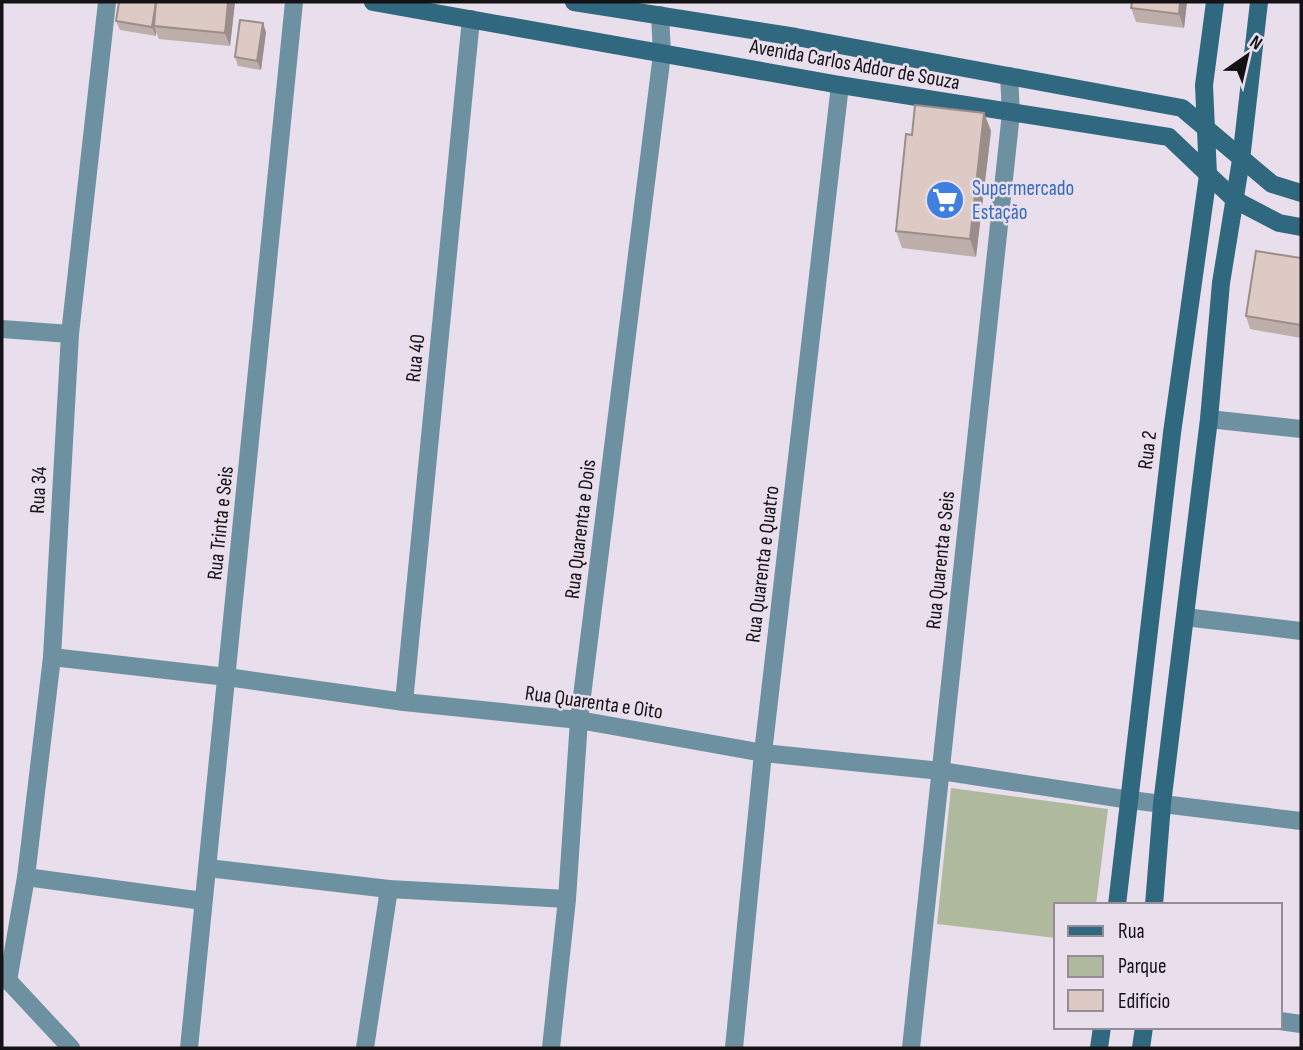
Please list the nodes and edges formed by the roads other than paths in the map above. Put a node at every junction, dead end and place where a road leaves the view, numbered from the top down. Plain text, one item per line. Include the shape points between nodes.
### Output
1 (107, 2) edge
2 (294, 2) edge
3 (373, 2) edge
4 (574, 2) edge
5 (1215, 2) edge
6 (1259, 2) edge
7 (660, 15) junction
8 (471, 19) junction
9 (662, 54) junction
10 (1009, 76) junction
11 (841, 85) junction
12 (1011, 113) junction
13 (1208, 132) junction
14 (1241, 160) junction
15 (1208, 175) junction
16 (1301, 193) edge
17 (1235, 200) junction
18 (1301, 227) edge
19 (2, 329) edge
20 (70, 334) junction
21 (1209, 419) junction
22 (1301, 429) edge
23 (1185, 617) junction
24 (1301, 631) edge
25 (52, 657) junction
26 (227, 677) junction
27 (404, 702) junction
28 (579, 720) junction
29 (763, 753) junction
30 (941, 771) junction
31 (1130, 800) junction
32 (1162, 804) junction
33 (1301, 821) edge
34 (208, 868) junction
35 (26, 877) junction
36 (389, 888) junction
37 (567, 899) junction
38 (202, 901) junction
39 (1117, 903) edge
40 (1154, 903) edge
41 (5, 977) edge
42 (1282, 1021) edge
43 (1301, 1024) edge
44 (1102, 1029) edge
45 (1144, 1029) edge
46 (71, 1048) edge
47 (189, 1048) edge
48 (365, 1048) edge
49 (551, 1048) edge
50 (734, 1048) edge
51 (911, 1048) edge
52 (1099, 1048) edge
53 (1141, 1048) edge

1 - 20 street, Rua 34
2 - 26 street, Rua Trinta e Seis
3 - 8 street, Avenida Carlos Addor de Souza
4 - 7 street, Avenida Carlos Addor de Souza
5 - 13 street, Rua 2 via 1205,85
6 - 14 street
7 - 9 street, Rua Quarenta e Dois
7 - 10 street, Avenida Carlos Addor de Souza
8 - 9 street, Avenida Carlos Addor de Souza
8 - 27 street, Rua 40
9 - 11 street, Avenida Carlos Addor de Souza
9 - 28 street, Rua Quarenta e Dois
10 - 12 street, Rua Quarenta e Seis
10 - 13 street, Avenida Carlos Addor de Souza via 1182,108
11 - 12 street, Avenida Carlos Addor de Souza
11 - 29 street, Rua Quarenta e Quatro
12 - 15 street, Avenida Carlos Addor de Souza via 1169,137
12 - 30 street, Rua Quarenta e Seis
13 - 14 street, Avenida Carlos Addor de Souza
13 - 15 street, Rua 2
14 - 16 street, Avenida Carlos Addor de Souza via 1272,184
14 - 17 street
15 - 17 street, Avenida Carlos Addor de Souza
15 - 31 street, Rua 2 via 1172,433
17 - 18 street, Avenida Carlos Addor de Souza via 1279,223
17 - 21 street
19 - 20 street
20 - 25 street, Rua 34
21 - 22 street
21 - 23 street
23 - 24 street
23 - 32 street
25 - 26 street, Rua Quarenta e Oito
25 - 35 street, Rua 34
26 - 27 street, Rua Quarenta e Oito
26 - 34 street, Rua Trinta e Seis
27 - 28 street, Rua Quarenta e Oito
28 - 29 street, Rua Quarenta e Oito
28 - 37 street, Rua Quarenta e Dois
29 - 30 street, Rua Quarenta e Oito
29 - 50 street, Rua Quarenta e Quatro
30 - 31 street, Rua Quarenta e Oito
30 - 51 street, Rua Quarenta e Seis
31 - 32 street, Rua Quarenta e Oito
31 - 39 street, Rua 2
32 - 33 street, Rua Quarenta e Oito
32 - 40 street
34 - 36 street
34 - 38 street, Rua Trinta e Seis
35 - 38 street
35 - 41 street, Rua 34
36 - 37 street
36 - 48 street
37 - 49 street, Rua Quarenta e Dois
38 - 47 street, Rua Trinta e Seis
41 - 46 street
42 - 43 street
44 - 52 street
45 - 53 street

